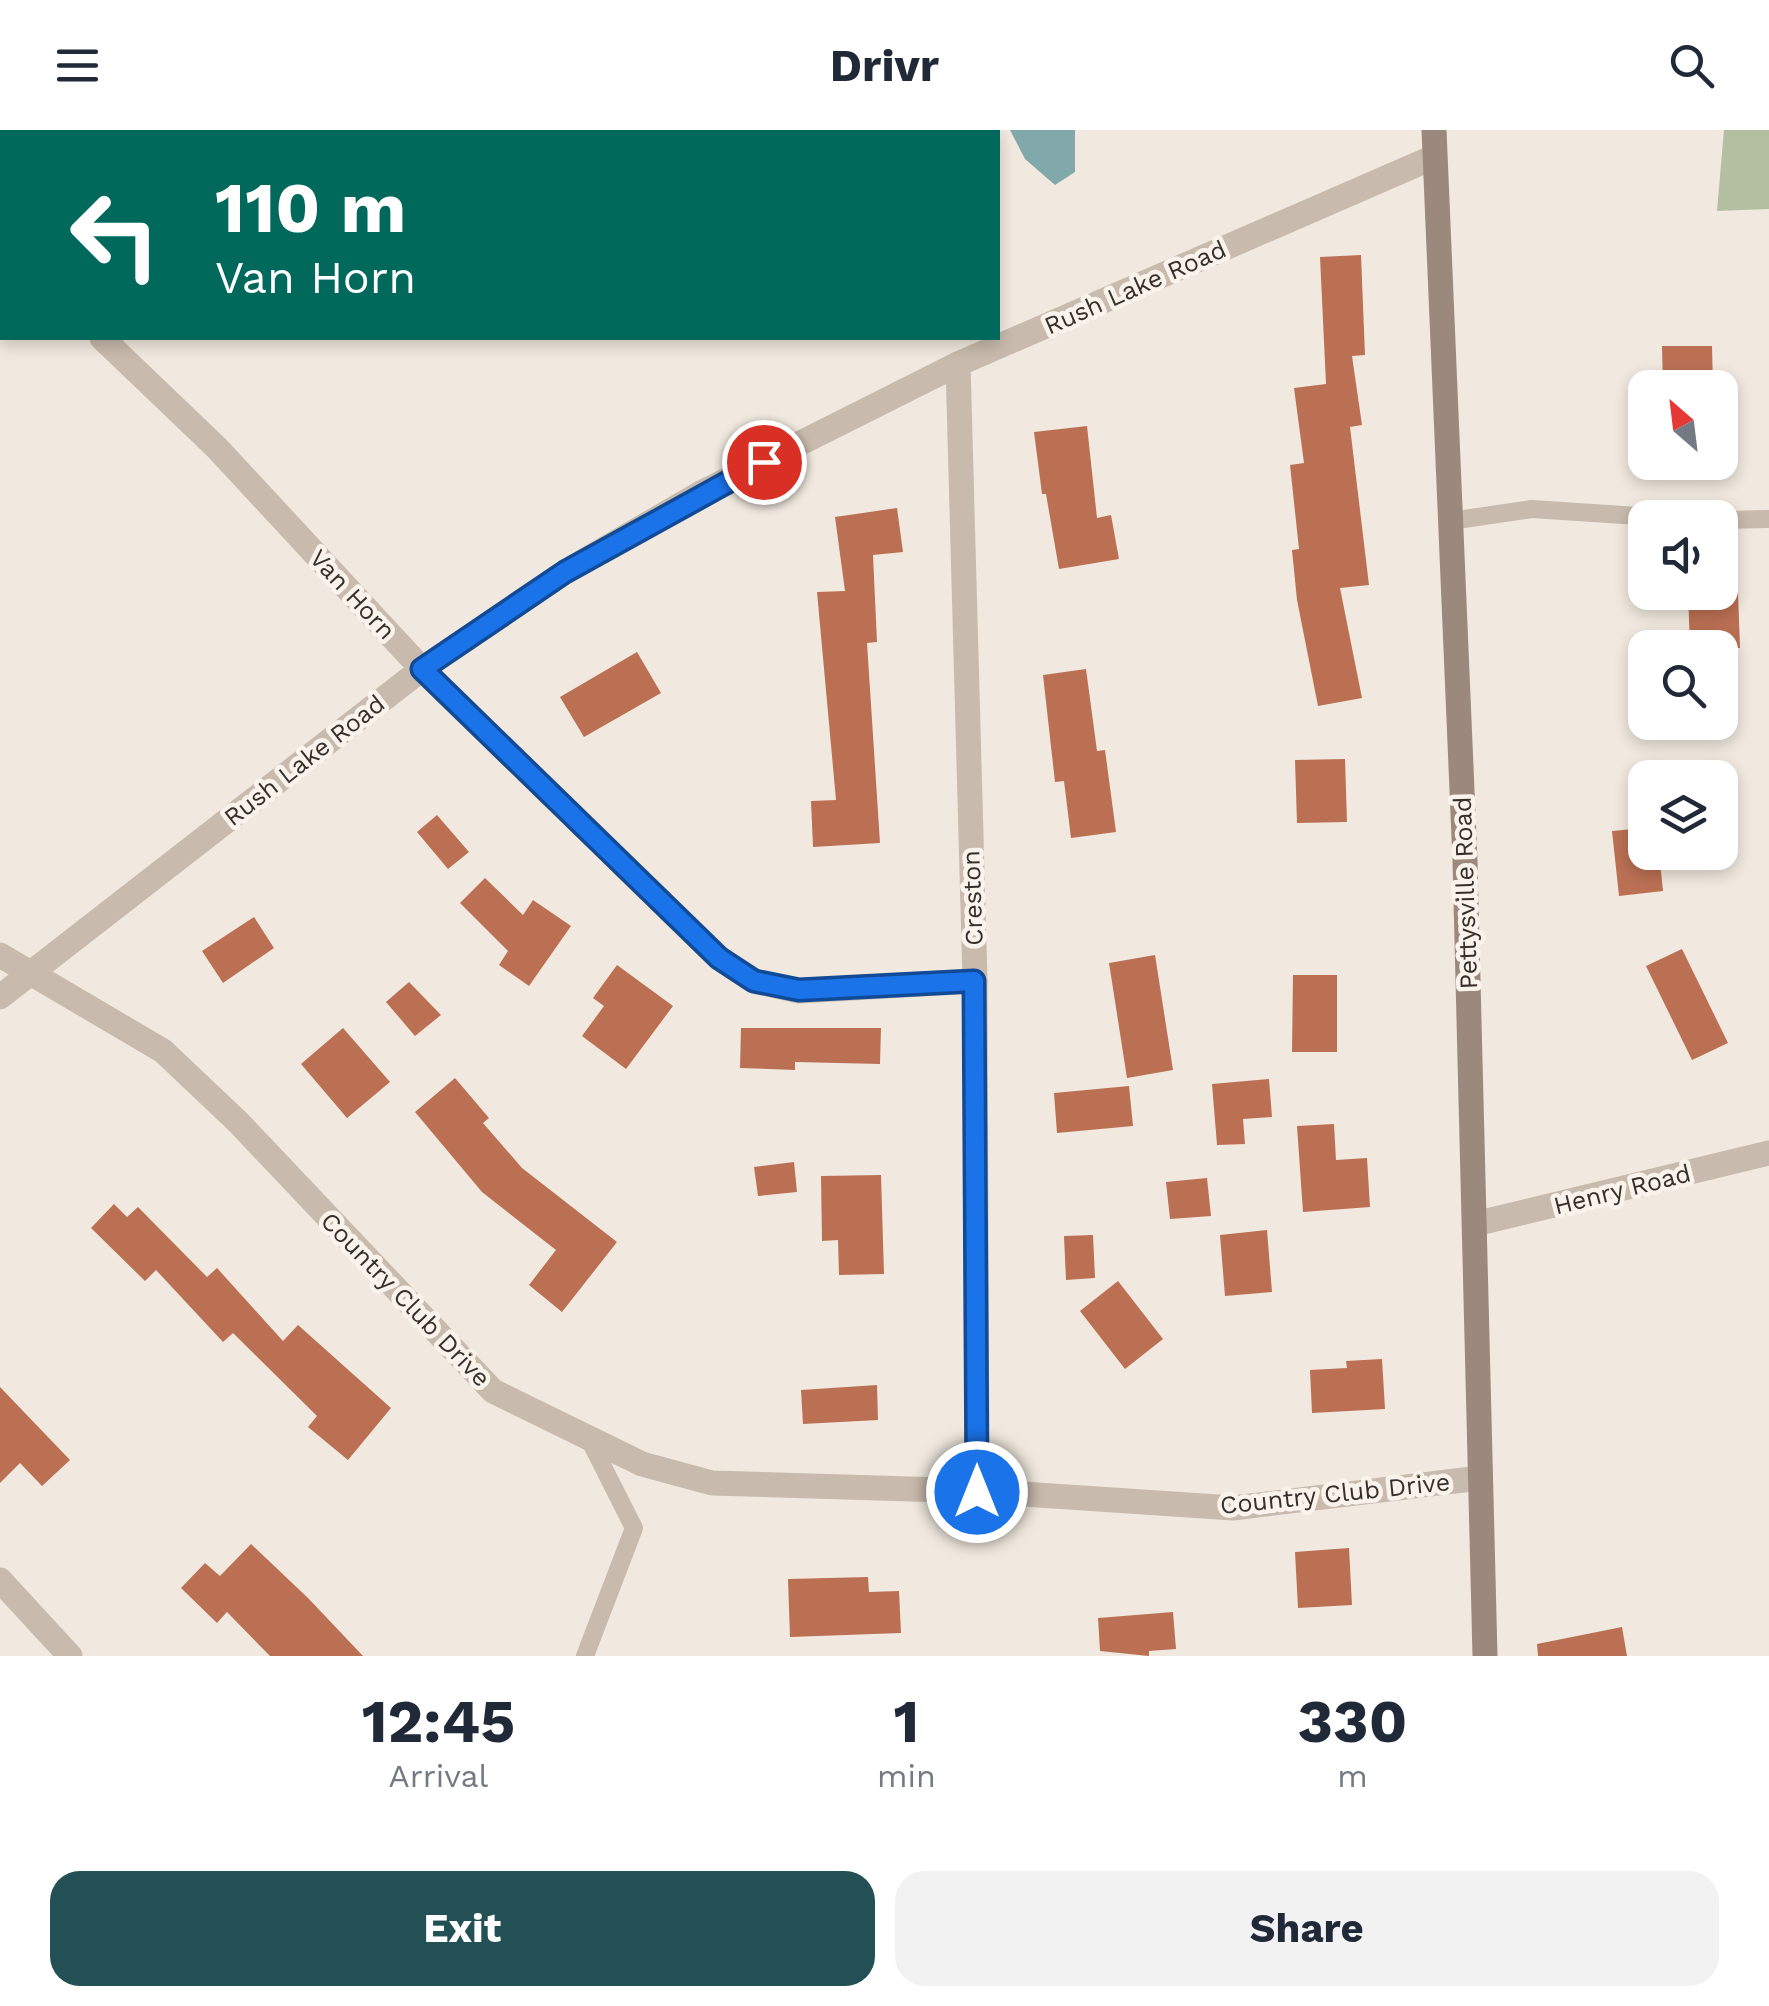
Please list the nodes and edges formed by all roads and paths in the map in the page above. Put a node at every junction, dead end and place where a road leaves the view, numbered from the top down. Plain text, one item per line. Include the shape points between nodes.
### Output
1 (1434, 130) edge
2 (1434, 157) junction
3 (104, 340) edge
4 (958, 364) junction
5 (1628, 515) edge
6 (1769, 519) edge
7 (1738, 520) edge
8 (1450, 522) junction
9 (422, 669) junction
10 (0, 955) edge
11 (28, 974) junction
12 (974, 981) junction
13 (0, 997) edge
14 (1769, 1153) edge
15 (1476, 1224) junction
16 (588, 1438) junction
17 (1480, 1478) junction
18 (977, 1492) junction
19 (0, 1580) edge
20 (70, 1656) edge
21 (585, 1656) edge
22 (1485, 1656) edge

1 - 2 main road, Pettysville Road
2 - 4 street, Rush Lake Road
2 - 8 main road, Pettysville Road
3 - 9 street, Van Horn via 217,448
4 - 9 street, Rush Lake Road via 699,494 565,572
4 - 12 street, Creston
5 - 8 lane via 1532,508
6 - 7 lane
8 - 15 main road, Pettysville Road
9 - 11 street, Rush Lake Road
9 - 12 street, Van Horn via 719,958 754,981 799,990
10 - 11 street, Country Club Drive
11 - 13 street, Rush Lake Road
11 - 16 street, Country Club Drive via 162,1052 238,1122 493,1391
12 - 18 street, Creston
14 - 15 street, Henry Road
15 - 17 main road, Pettysville Road
16 - 18 street, Country Club Drive via 642,1464 712,1484
16 - 21 lane via 634,1528
17 - 18 street, Country Club Drive via 1233,1508
17 - 22 main road, Pettysville Road
19 - 20 street

